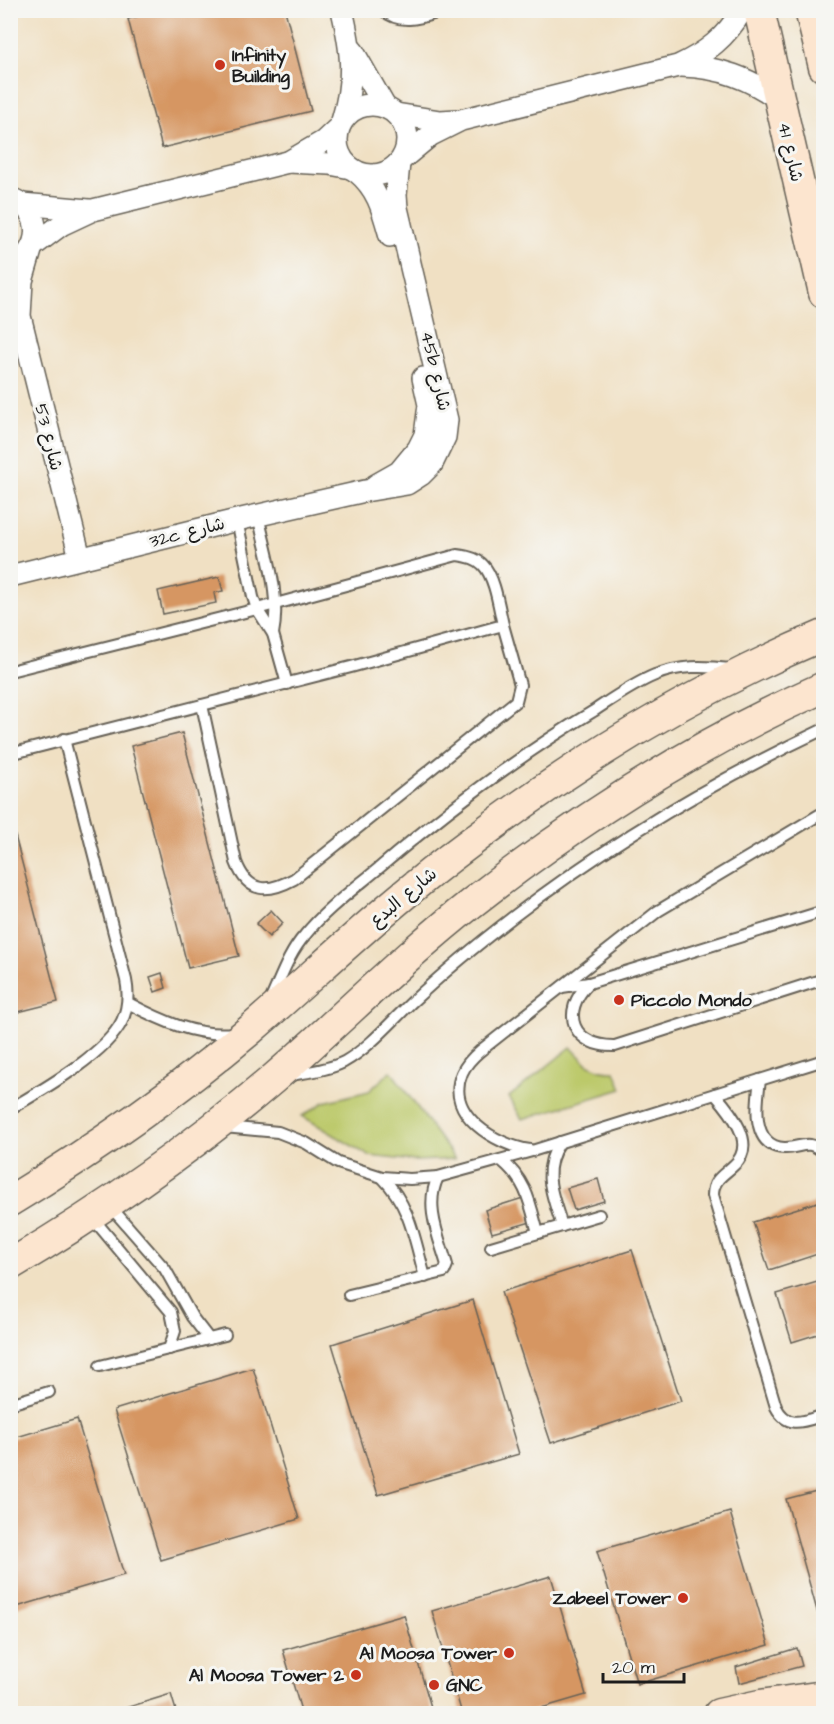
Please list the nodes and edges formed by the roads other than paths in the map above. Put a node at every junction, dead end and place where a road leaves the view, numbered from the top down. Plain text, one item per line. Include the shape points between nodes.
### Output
1 (342, 10) edge
2 (383, 10) edge
3 (446, 10) edge
4 (742, 10) edge
5 (759, 10) edge
6 (810, 10) edge
7 (350, 46) junction
8 (678, 66) junction
9 (824, 67) edge
10 (780, 100) junction
11 (390, 111) junction
12 (461, 120) junction
13 (341, 124) junction
14 (400, 161) junction
15 (288, 162) junction
16 (354, 170) junction
17 (15, 199) edge
18 (93, 210) junction
19 (33, 246) junction
20 (10, 266) edge
21 (824, 293) edge
22 (15, 307) edge
23 (364, 491) junction
24 (258, 515) junction
25 (237, 520) junction
26 (80, 558) junction
27 (10, 576) edge
28 (276, 604) junction
29 (257, 609) junction
30 (824, 622) edge
31 (503, 624) junction
32 (273, 634) junction
33 (812, 640) edge
34 (746, 670) junction
35 (10, 671) edge
36 (287, 684) junction
37 (824, 687) edge
38 (202, 705) junction
39 (824, 729) edge
40 (64, 739) junction
41 (10, 754) edge
42 (824, 812) edge
43 (824, 911) edge
44 (824, 979) edge
45 (589, 983) junction
46 (561, 987) junction
47 (128, 1003) junction
48 (254, 1026) junction
49 (824, 1060) edge
50 (273, 1078) junction
51 (760, 1080) junction
52 (715, 1094) junction
53 (10, 1109) edge
54 (215, 1126) junction
55 (560, 1142) junction
56 (532, 1151) junction
57 (824, 1153) edge
58 (501, 1160) junction
59 (382, 1177) junction
60 (438, 1177) junction
61 (10, 1201) edge
62 (99, 1210) junction
63 (599, 1215) dead end
64 (562, 1226) junction
65 (538, 1233) junction
66 (491, 1247) dead end
67 (10, 1265) edge
68 (425, 1277) junction
69 (349, 1295) dead end
70 (225, 1335) dead end
71 (209, 1339) junction
72 (169, 1349) junction
73 (100, 1366) dead end
74 (49, 1392) dead end
75 (12, 1401) edge
76 (824, 1415) edge
77 (824, 1696) edge
78 (719, 1713) edge

1 - 7 street
2 - 3 lane via 403,20
4 - 8 street via 718,43
5 - 10 main road, شارع 41
6 - 9 main road
7 - 11 street
7 - 13 street via 351,84
8 - 10 street via 721,70 762,87
8 - 12 street
10 - 21 main road, شارع 41
11 - 12 street via 440,121
11 - 13 street via 366,105 349,113
11 - 14 street via 402,122 407,141
12 - 14 street via 431,135
13 - 15 street via 324,141
13 - 16 street via 337,145
14 - 16 street via 384,174 366,175
14 - 23 street, 45b شارع via 398,208 447,420 439,451 421,475 407,484
15 - 16 street via 330,164
15 - 18 street
16 - 23 street, 45b شارع via 372,188 383,208 429,405 424,435 410,461 399,472
17 - 18 street via 57,209
17 - 19 street via 33,218
18 - 19 street via 62,225
19 - 20 street via 27,256
19 - 22 street, شارع 53
22 - 26 street, شارع 53
23 - 24 street, 32c شارع
24 - 25 street, 32c شارع
24 - 28 lane
25 - 26 street, 32c شارع
25 - 29 lane
26 - 27 street, 32c شارع
28 - 29 lane
28 - 31 lane via 456,555 483,564
28 - 32 lane
29 - 32 lane
29 - 35 lane
30 - 33 main road
31 - 36 lane
31 - 38 lane via 520,685 516,701 278,888 251,885 241,875
32 - 36 lane
33 - 34 main road, شارع البدع
34 - 48 main road, شارع البدع via 647,723 535,795 465,846
34 - 48 lane via 689,666 654,676 574,722 513,764 403,847 316,921 302,937
36 - 38 lane
37 - 50 main road via 775,709 660,772 564,835 472,903
38 - 40 lane
39 - 50 lane via 679,804 594,858 435,980 345,1061
40 - 41 lane
40 - 47 lane via 126,980
42 - 46 lane via 658,911
43 - 45 lane
44 - 45 lane via 615,1046 598,1046 584,1039 575,1026 572,1010 577,995
45 - 46 lane
46 - 56 lane via 480,1051 462,1073 459,1086 462,1105 487,1135
47 - 48 lane via 164,1022 188,1029 220,1034
47 - 53 lane via 122,1022 88,1058
48 - 61 main road, شارع البدع via 138,1117
49 - 51 lane
50 - 54 main road
51 - 52 lane
51 - 57 lane via 756,1113 769,1142 782,1148 812,1145
52 - 55 lane
52 - 76 lane via 738,1126 743,1151 739,1160 716,1181 713,1195 776,1407 792,1422
54 - 59 lane via 278,1132 338,1163
54 - 62 main road
55 - 56 lane
55 - 64 lane via 548,1174
56 - 58 lane
58 - 60 lane
58 - 65 lane via 525,1188
59 - 60 lane
59 - 68 lane via 396,1191 408,1215
60 - 68 lane via 433,1215 447,1265 441,1274
62 - 67 main road
62 - 71 lane via 165,1269
62 - 72 lane via 171,1312 175,1331
63 - 64 lane
64 - 65 lane
65 - 66 lane
68 - 69 lane
70 - 71 lane
71 - 72 lane
72 - 73 lane
74 - 75 lane
77 - 78 main road

